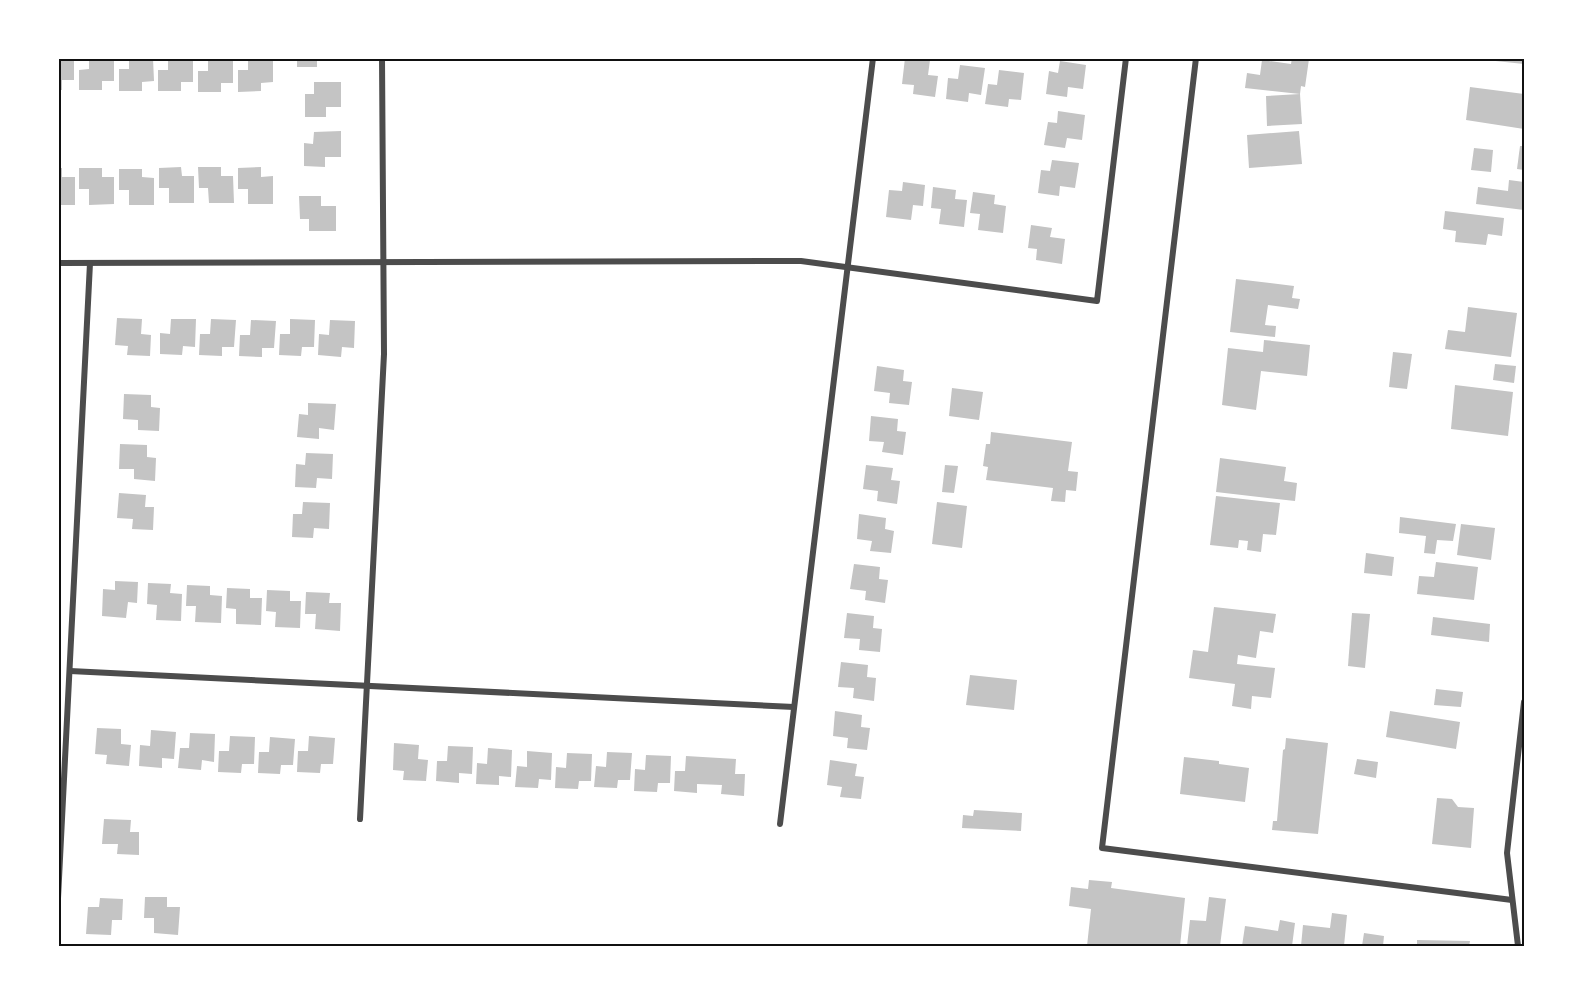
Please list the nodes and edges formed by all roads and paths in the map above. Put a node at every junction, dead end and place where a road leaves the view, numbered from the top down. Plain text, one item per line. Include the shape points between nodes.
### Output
1 (382, 58) edge
2 (873, 58) edge
3 (1126, 58) edge
4 (1196, 58) edge
5 (383, 262) junction
6 (58, 263) edge
7 (90, 263) junction
8 (848, 267) junction
9 (70, 671) junction
10 (367, 686) junction
11 (1524, 702) edge
12 (794, 707) junction
13 (360, 819) dead end
14 (780, 824) dead end
15 (58, 898) edge
16 (1512, 900) junction
17 (1518, 946) edge

1 - 5 street
2 - 8 street
3 - 8 street via 1097,301
4 - 16 street via 1102,848
5 - 7 street
5 - 8 street via 801,261
5 - 10 street via 384,354
6 - 7 street
7 - 9 street
8 - 12 street
9 - 10 street
9 - 15 street
10 - 12 street
10 - 13 street
11 - 16 street via 1507,853
12 - 14 street
16 - 17 street

